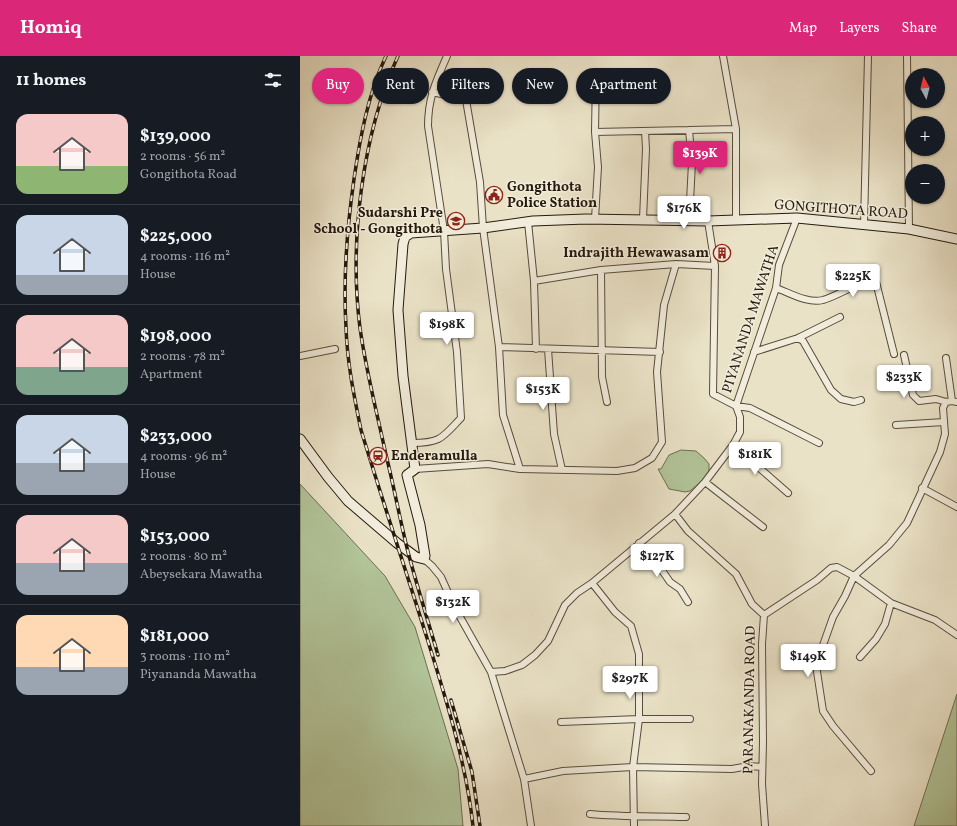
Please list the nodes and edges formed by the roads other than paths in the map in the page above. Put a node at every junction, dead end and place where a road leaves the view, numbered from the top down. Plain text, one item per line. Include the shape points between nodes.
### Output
1 (447, 56) edge
2 (723, 56) edge
3 (868, 56) edge
4 (907, 56) edge
5 (432, 92) junction
6 (595, 104) edge
7 (736, 129) junction
8 (689, 130) junction
9 (645, 131) junction
10 (594, 132) junction
11 (797, 218) junction
12 (595, 219) junction
13 (736, 219) junction
14 (643, 220) junction
15 (688, 220) junction
16 (708, 221) junction
17 (528, 222) junction
18 (864, 225) junction
19 (483, 228) junction
20 (909, 229) junction
21 (444, 231) junction
22 (957, 239) edge
23 (676, 264) junction
24 (715, 266) junction
25 (601, 270) junction
26 (534, 281) junction
27 (776, 288) junction
28 (840, 317) dead end
29 (798, 338) junction
30 (499, 347) junction
31 (335, 349) dead end
32 (536, 349) junction
33 (548, 349) junction
34 (601, 350) junction
35 (660, 352) junction
36 (754, 352) junction
37 (894, 354) dead end
38 (904, 355) dead end
39 (300, 356) edge
40 (946, 358) dead end
41 (861, 400) dead end
42 (952, 401) edge
43 (607, 402) dead end
44 (736, 406) junction
45 (944, 422) junction
46 (896, 425) dead end
47 (300, 439) edge
48 (412, 443) junction
49 (819, 443) dead end
50 (733, 445) junction
51 (415, 469) junction
52 (520, 469) junction
53 (562, 470) junction
54 (705, 482) junction
55 (922, 488) junction
56 (788, 493) dead end
57 (957, 507) edge
58 (675, 514) junction
59 (763, 526) dead end
60 (639, 543) junction
61 (424, 559) junction
62 (854, 576) junction
63 (592, 583) junction
64 (688, 602) dead end
65 (891, 603) junction
66 (764, 615) junction
67 (957, 635) edge
68 (860, 657) dead end
69 (491, 672) junction
70 (639, 719) junction
71 (690, 719) dead end
72 (561, 722) dead end
73 (633, 767) junction
74 (762, 767) junction
75 (871, 771) dead end
76 (524, 779) junction
77 (590, 814) dead end
78 (634, 816) junction
79 (686, 817) dead end
80 (531, 826) edge
81 (634, 826) edge
82 (765, 826) edge

1 - 5 street
2 - 7 street
3 - 18 street
4 - 20 street
5 - 19 street via 446,95 465,94 480,182
5 - 21 street via 428,126
6 - 10 street
7 - 8 street
7 - 13 street
8 - 9 street
8 - 15 street via 692,163
9 - 10 street
9 - 14 street
10 - 12 street via 598,167
11 - 13 street, GONGITHOTA ROAD
11 - 18 street, GONGITHOTA ROAD
11 - 27 street, PIYANANDA MAWATHA via 779,265
12 - 14 street, GONGITHOTA ROAD
12 - 17 street, GONGITHOTA ROAD
13 - 16 street, GONGITHOTA ROAD
14 - 15 street, GONGITHOTA ROAD
15 - 16 street, GONGITHOTA ROAD
16 - 24 street
17 - 19 street, GONGITHOTA ROAD
17 - 26 street
18 - 20 street, GONGITHOTA ROAD
19 - 21 street, GONGITHOTA ROAD
19 - 30 street
20 - 22 street, GONGITHOTA ROAD
21 - 48 street via 461,418 442,438 426,443
21 - 48 street, GONGITHOTA ROAD via 411,233 405,237 403,244 398,310
23 - 24 street
23 - 25 street
23 - 35 street via 664,305
24 - 44 street via 713,394
25 - 26 street
25 - 34 street
26 - 32 street
27 - 36 street, PIYANANDA MAWATHA
27 - 37 street via 808,300 823,301 863,284 876,282
28 - 29 street
29 - 36 street
29 - 41 street via 803,341 831,390 841,399 854,402
30 - 32 street
30 - 52 street via 503,415
31 - 39 street
32 - 33 street
33 - 34 street
33 - 53 street via 554,434
34 - 35 street
34 - 43 street via 602,377
35 - 53 street via 657,372 662,442 652,458 635,468 617,471
36 - 44 street, PIYANANDA MAWATHA
38 - 42 street via 912,395 919,401
40 - 42 street
42 - 45 street via 943,408
44 - 49 street via 750,408
44 - 50 street, PIYANANDA MAWATHA via 740,417 740,432
45 - 46 street
45 - 55 street via 945,434 940,452
47 - 61 street via 348,501 408,552
48 - 51 street
50 - 54 street, PIYANANDA MAWATHA
50 - 56 street
51 - 52 street via 488,464
51 - 61 street via 406,475 420,525
52 - 53 street
54 - 58 street, PIYANANDA MAWATHA
54 - 59 street
55 - 57 street
55 - 62 street via 906,523 889,544
58 - 60 street, PIYANANDA MAWATHA
58 - 66 street via 688,531 736,574 752,604
60 - 63 street, PIYANANDA MAWATHA
60 - 64 street via 670,582 680,589
61 - 69 street via 441,577 455,608
62 - 65 street
62 - 66 street, PARANAKANDA ROAD via 837,567 831,568
62 - 75 street via 833,617 816,665 823,711
63 - 69 street, PIYANANDA MAWATHA via 577,593 565,606 548,641 535,655 522,666 505,672
63 - 70 street via 615,612 631,626 639,654
65 - 67 street via 935,620
65 - 68 street via 876,639
66 - 74 street, PARANAKANDA ROAD
69 - 76 street
70 - 71 street
70 - 72 street
70 - 73 street
73 - 74 street
73 - 76 street via 563,771
73 - 78 street
74 - 82 street, PARANAKANDA ROAD
76 - 80 street
77 - 78 street
78 - 79 street
78 - 81 street

